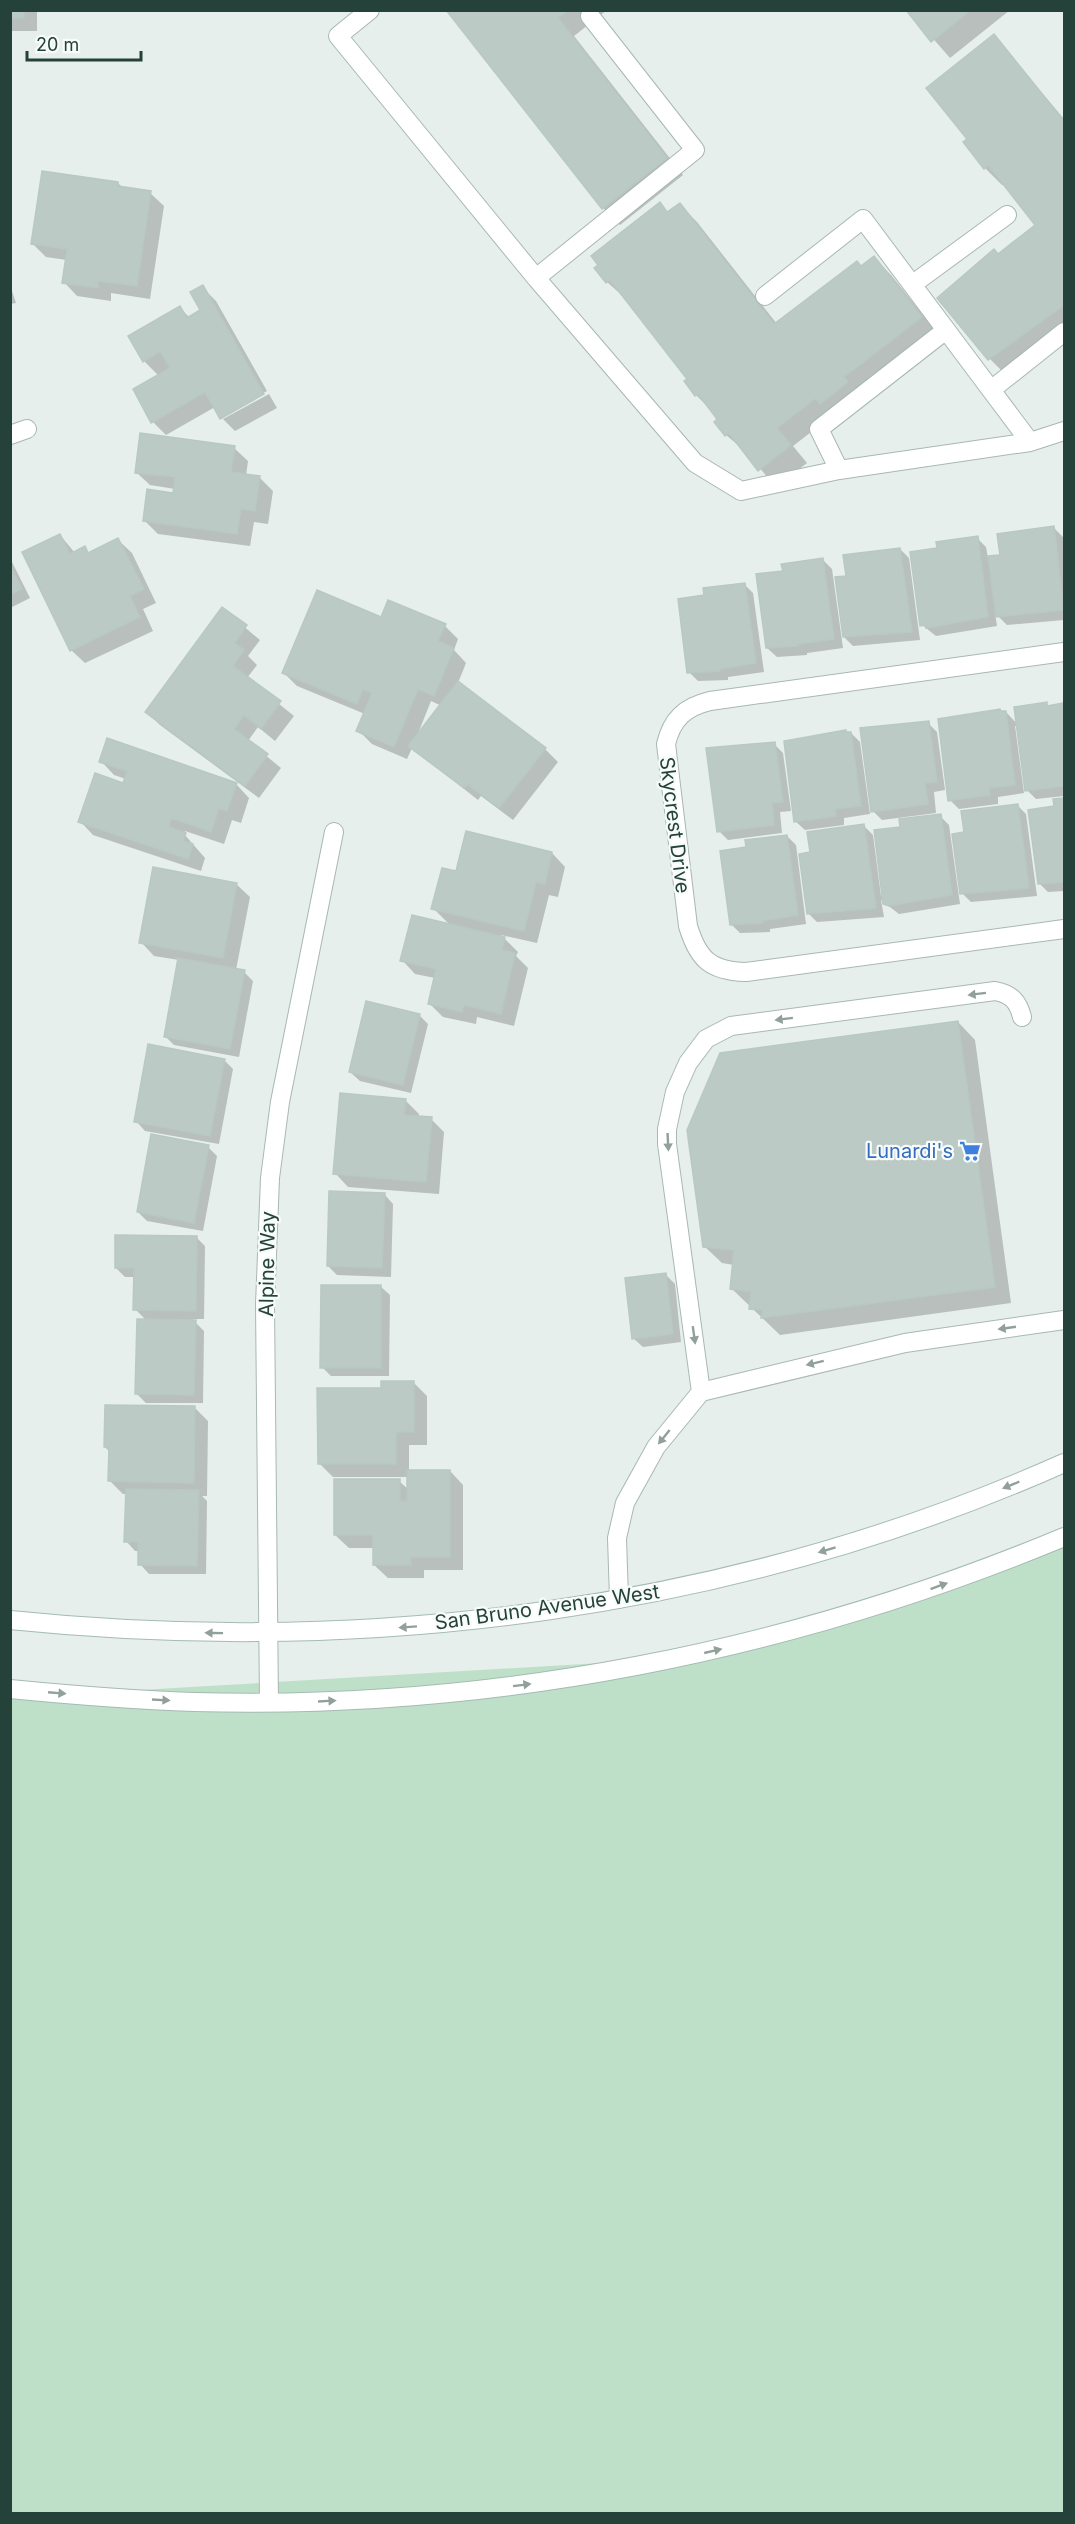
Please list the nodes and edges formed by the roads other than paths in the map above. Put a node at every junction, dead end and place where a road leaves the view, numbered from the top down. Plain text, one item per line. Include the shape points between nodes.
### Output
1 (370, 10) edge
2 (590, 16) dead end
3 (1007, 215) dead end
4 (536, 278) junction
5 (913, 284) junction
6 (765, 296) dead end
7 (946, 330) junction
8 (1065, 332) edge
9 (991, 390) junction
10 (1065, 430) edge
11 (1030, 442) junction
12 (839, 470) junction
13 (1065, 652) edge
14 (334, 832) dead end
15 (1065, 929) edge
16 (1022, 1017) dead end
17 (1065, 1320) edge
18 (701, 1392) junction
19 (1065, 1463) edge
20 (1065, 1537) edge
21 (619, 1599) junction
22 (10, 1620) edge
23 (269, 1633) junction
24 (10, 1689) edge
25 (269, 1702) junction

1 - 4 main road via 338,36
2 - 4 main road via 695,150
3 - 5 main road
4 - 12 main road via 695,463 741,492
5 - 6 main road via 863,219
5 - 7 main road
7 - 9 main road
7 - 12 main road via 819,429
8 - 9 main road
9 - 11 main road
10 - 11 main road
11 - 12 main road
13 - 15 main road, Skycrest Drive via 710,701 681,713 670,728 666,744 688,926 698,951 720,970 746,972
14 - 23 main road, Alpine Way via 280,1102 270,1178 265,1305
16 -> 18 main road via 1014,999 995,991 730,1026 717,1031 696,1050 675,1092 667,1144
17 -> 18 main road via 905,1343
18 -> 21 main road via 656,1447 625,1503 617,1538
19 -> 21 main road, San Bruno Avenue West via 959,1506 859,1540 738,1574
25 -> 20 main road via 440,1694 563,1680 675,1660 883,1604
21 -> 23 main road, San Bruno Avenue West via 481,1620
23 -> 22 main road, San Bruno Avenue West via 147,1631
23 - 25 main road, Alpine Way
24 -> 25 main road via 153,1700

